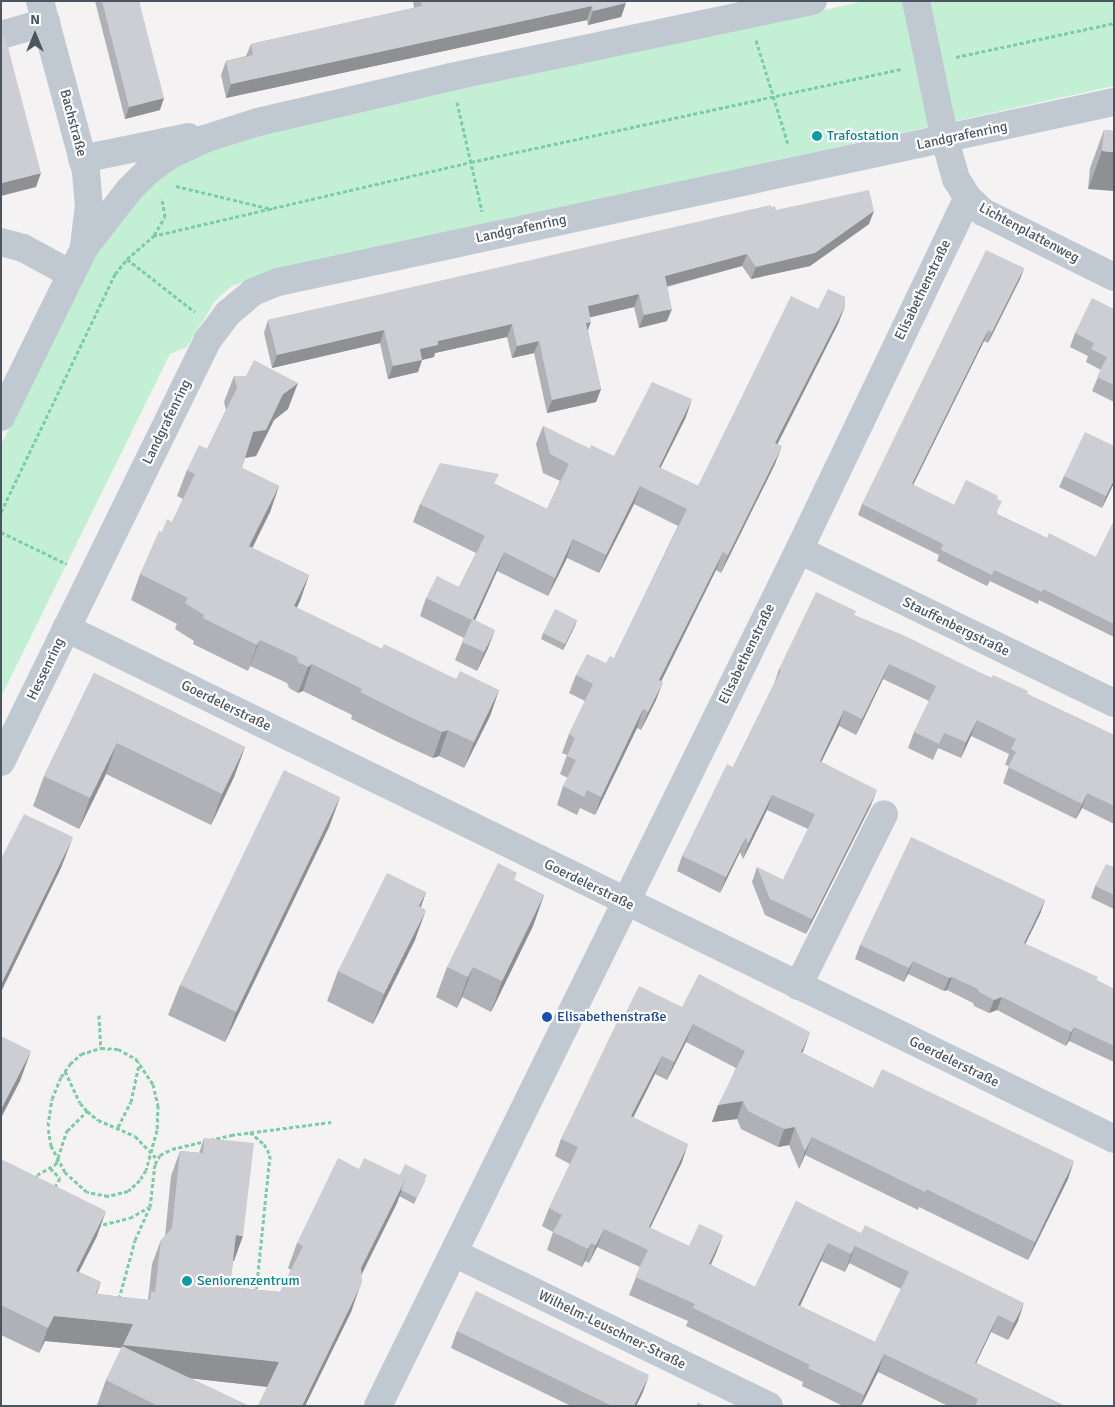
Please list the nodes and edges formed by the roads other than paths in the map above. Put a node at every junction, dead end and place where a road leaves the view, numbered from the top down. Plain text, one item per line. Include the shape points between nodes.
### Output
1 (813, 1) edge
2 (916, 1) edge
3 (743, 11) edge
4 (43, 12) edge
5 (1, 34) edge
6 (1114, 102) edge
7 (258, 122) junction
8 (945, 140) junction
9 (82, 159) junction
10 (968, 198) junction
11 (1, 242) edge
12 (84, 248) junction
13 (71, 274) junction
14 (1114, 277) edge
15 (1, 417) edge
16 (799, 550) junction
17 (92, 576) joint
18 (66, 628) junction
19 (1114, 703) edge
20 (1, 762) edge
21 (884, 814) dead end
22 (625, 902) junction
23 (798, 986) junction
24 (1113, 1137) edge
25 (454, 1253) junction
26 (378, 1406) edge
27 (769, 1406) edge

1 - 3 street
2 - 8 street, Lichtenplattenweg
3 - 7 street
4 - 5 street
4 - 9 street, Bachstraße
6 - 8 street, Landgrafenring
7 - 9 street
7 - 12 street via 204,139 170,155 128,190
8 - 10 street, Lichtenplattenweg via 956,179
8 - 17 street, Landgrafenring via 278,282 253,292 215,328
9 - 12 street, Bachstraße via 89,205
10 - 14 street, Lichtenplattenweg via 983,212
10 - 16 street, Elisabethenstraße
11 - 13 street via 23,248
12 - 13 street
13 - 15 street
16 - 19 street, Stauffenbergstraße
16 - 22 street, Elisabethenstraße
17 - 18 street, Hessenring
18 - 20 street, Hessenring
18 - 22 street, Goerdelerstraße
21 - 23 street
22 - 23 street, Goerdelerstraße
22 - 25 street, Elisabethenstraße
23 - 24 street, Goerdelerstraße
25 - 26 street, Elisabethenstraße
25 - 27 street, Wilhelm-Leuschner-Straße

